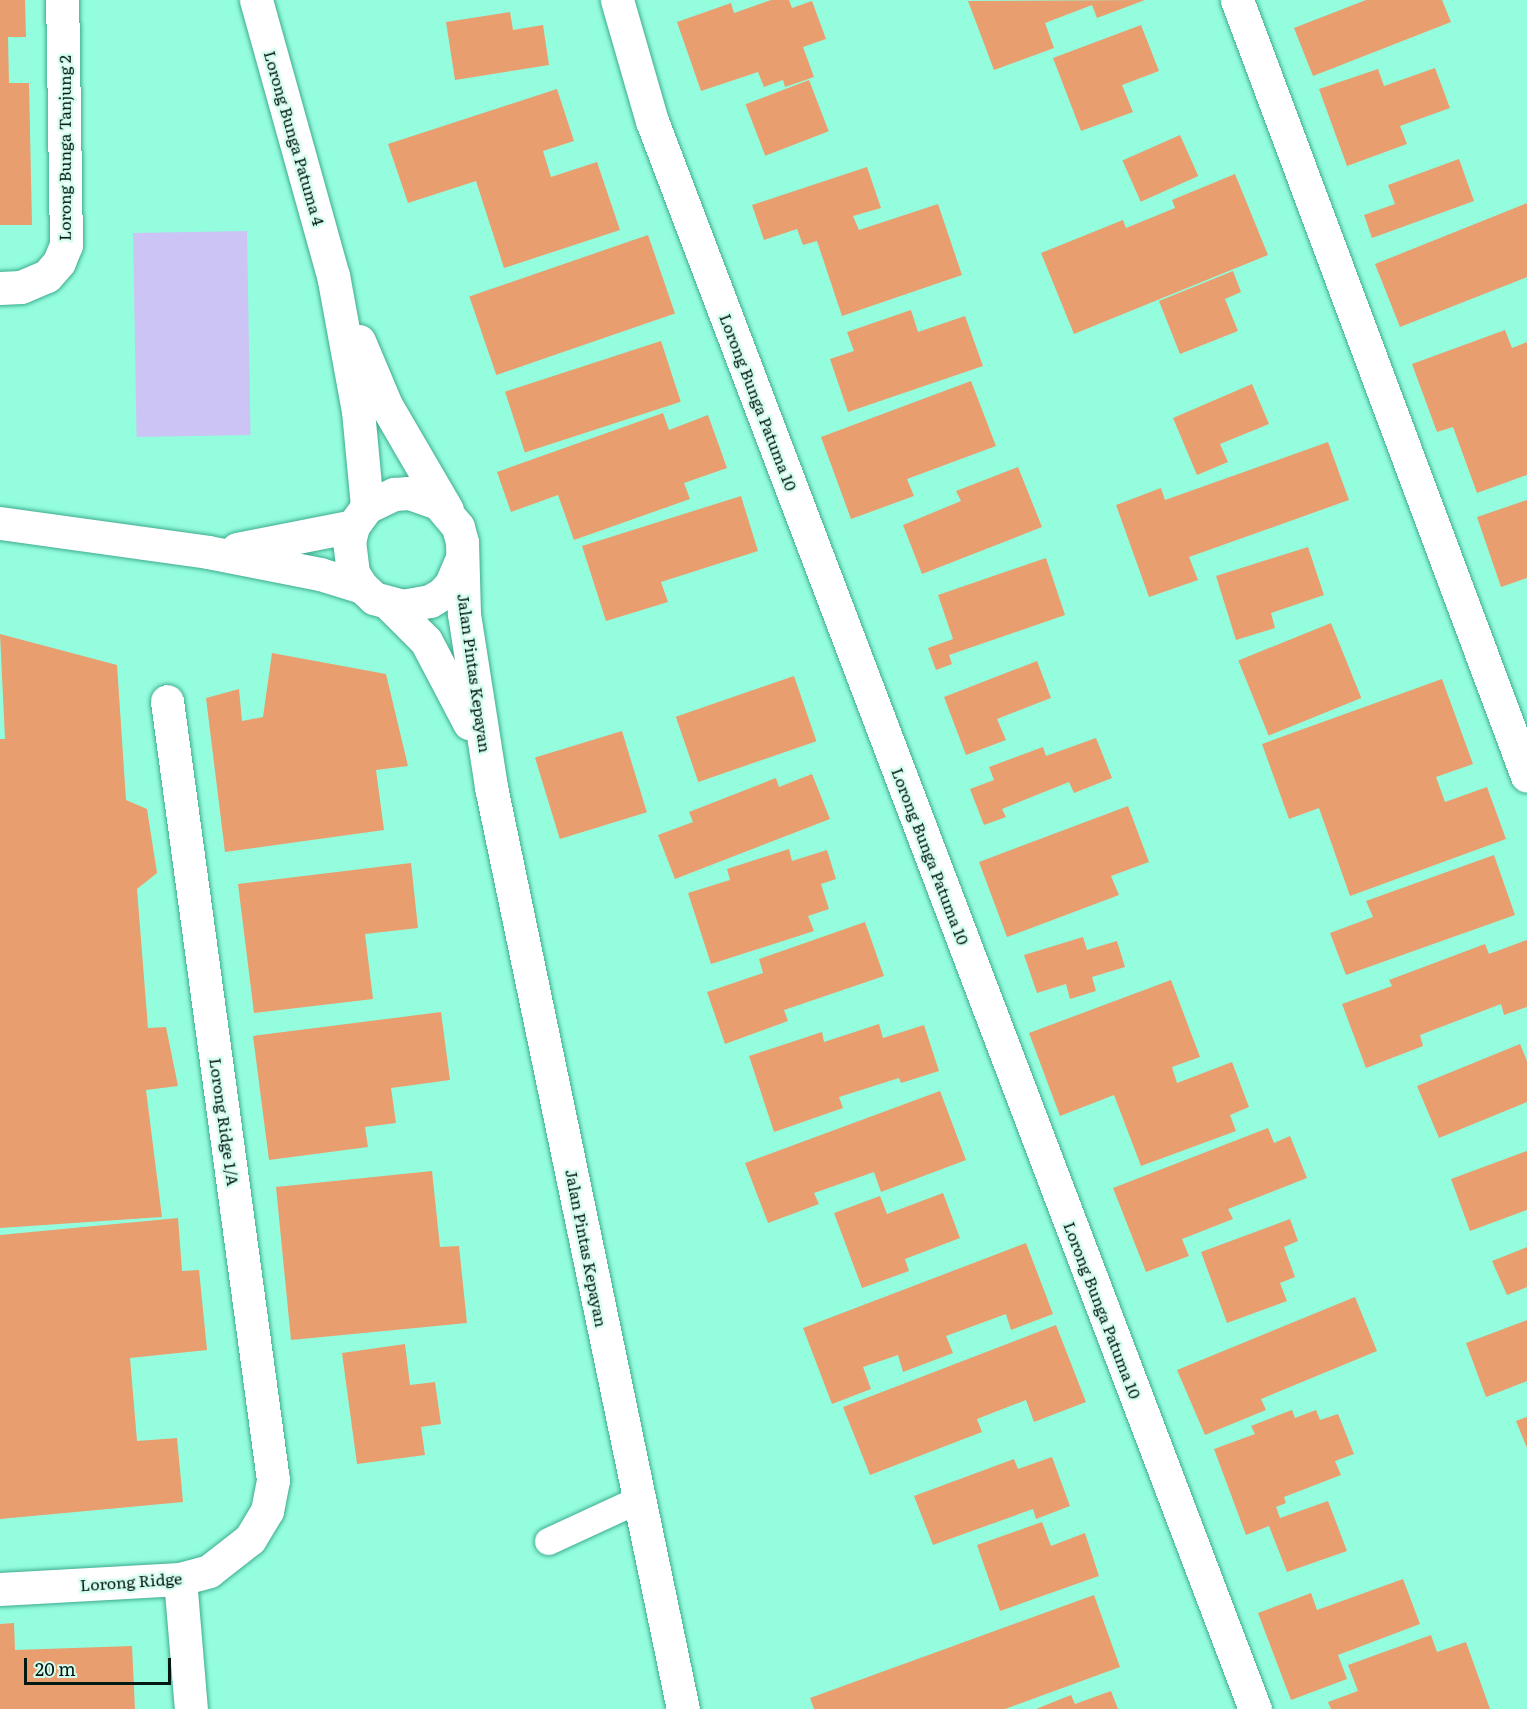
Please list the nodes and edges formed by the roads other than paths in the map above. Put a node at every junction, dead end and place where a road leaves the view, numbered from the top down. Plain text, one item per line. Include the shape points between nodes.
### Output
1 (62, 0) edge
2 (256, 0) edge
3 (617, 0) edge
4 (1238, 0) edge
5 (333, 275) junction
6 (0, 288) edge
7 (450, 514) junction
8 (360, 517) junction
9 (0, 523) edge
10 (208, 552) junction
11 (462, 558) junction
12 (362, 587) junction
13 (389, 604) junction
14 (167, 701) dead end
15 (1527, 776) edge
16 (491, 788) junction
17 (639, 1499) junction
18 (250, 1539) joint
19 (548, 1541) dead end
20 (180, 1579) junction
21 (0, 1589) edge
22 (191, 1709) edge
23 (683, 1709) edge
24 (1255, 1709) edge

1 - 6 street, Lorong Bunga Tanjung 2 via 66,245 47,276 21,287
2 - 5 street, Lorong Bunga Patuma 4
3 - 24 street, Lorong Bunga Patuma 10 via 652,121
4 - 15 street
5 - 7 street via 386,405
5 - 8 street via 358,411
7 - 8 street via 438,503 409,494 394,494
7 - 11 street via 462,542
8 - 10 street via 280,542
8 - 12 street via 349,557
9 - 10 street
10 - 12 street via 298,569
11 - 13 street via 455,578 442,594 417,605
11 - 16 street, Jalan Pintas Kepayan via 464,614
12 - 13 street
13 - 16 street, Jalan Pintas Kepayan via 426,641 446,672
14 - 18 street, Lorong Ridge 1/A via 273,1480 267,1511
16 - 17 street, Jalan Pintas Kepayan
17 - 19 lane
17 - 23 street, Jalan Pintas Kepayan
18 - 20 street, Lorong Ridge via 209,1571
20 - 21 street, Lorong Ridge
20 - 22 street

